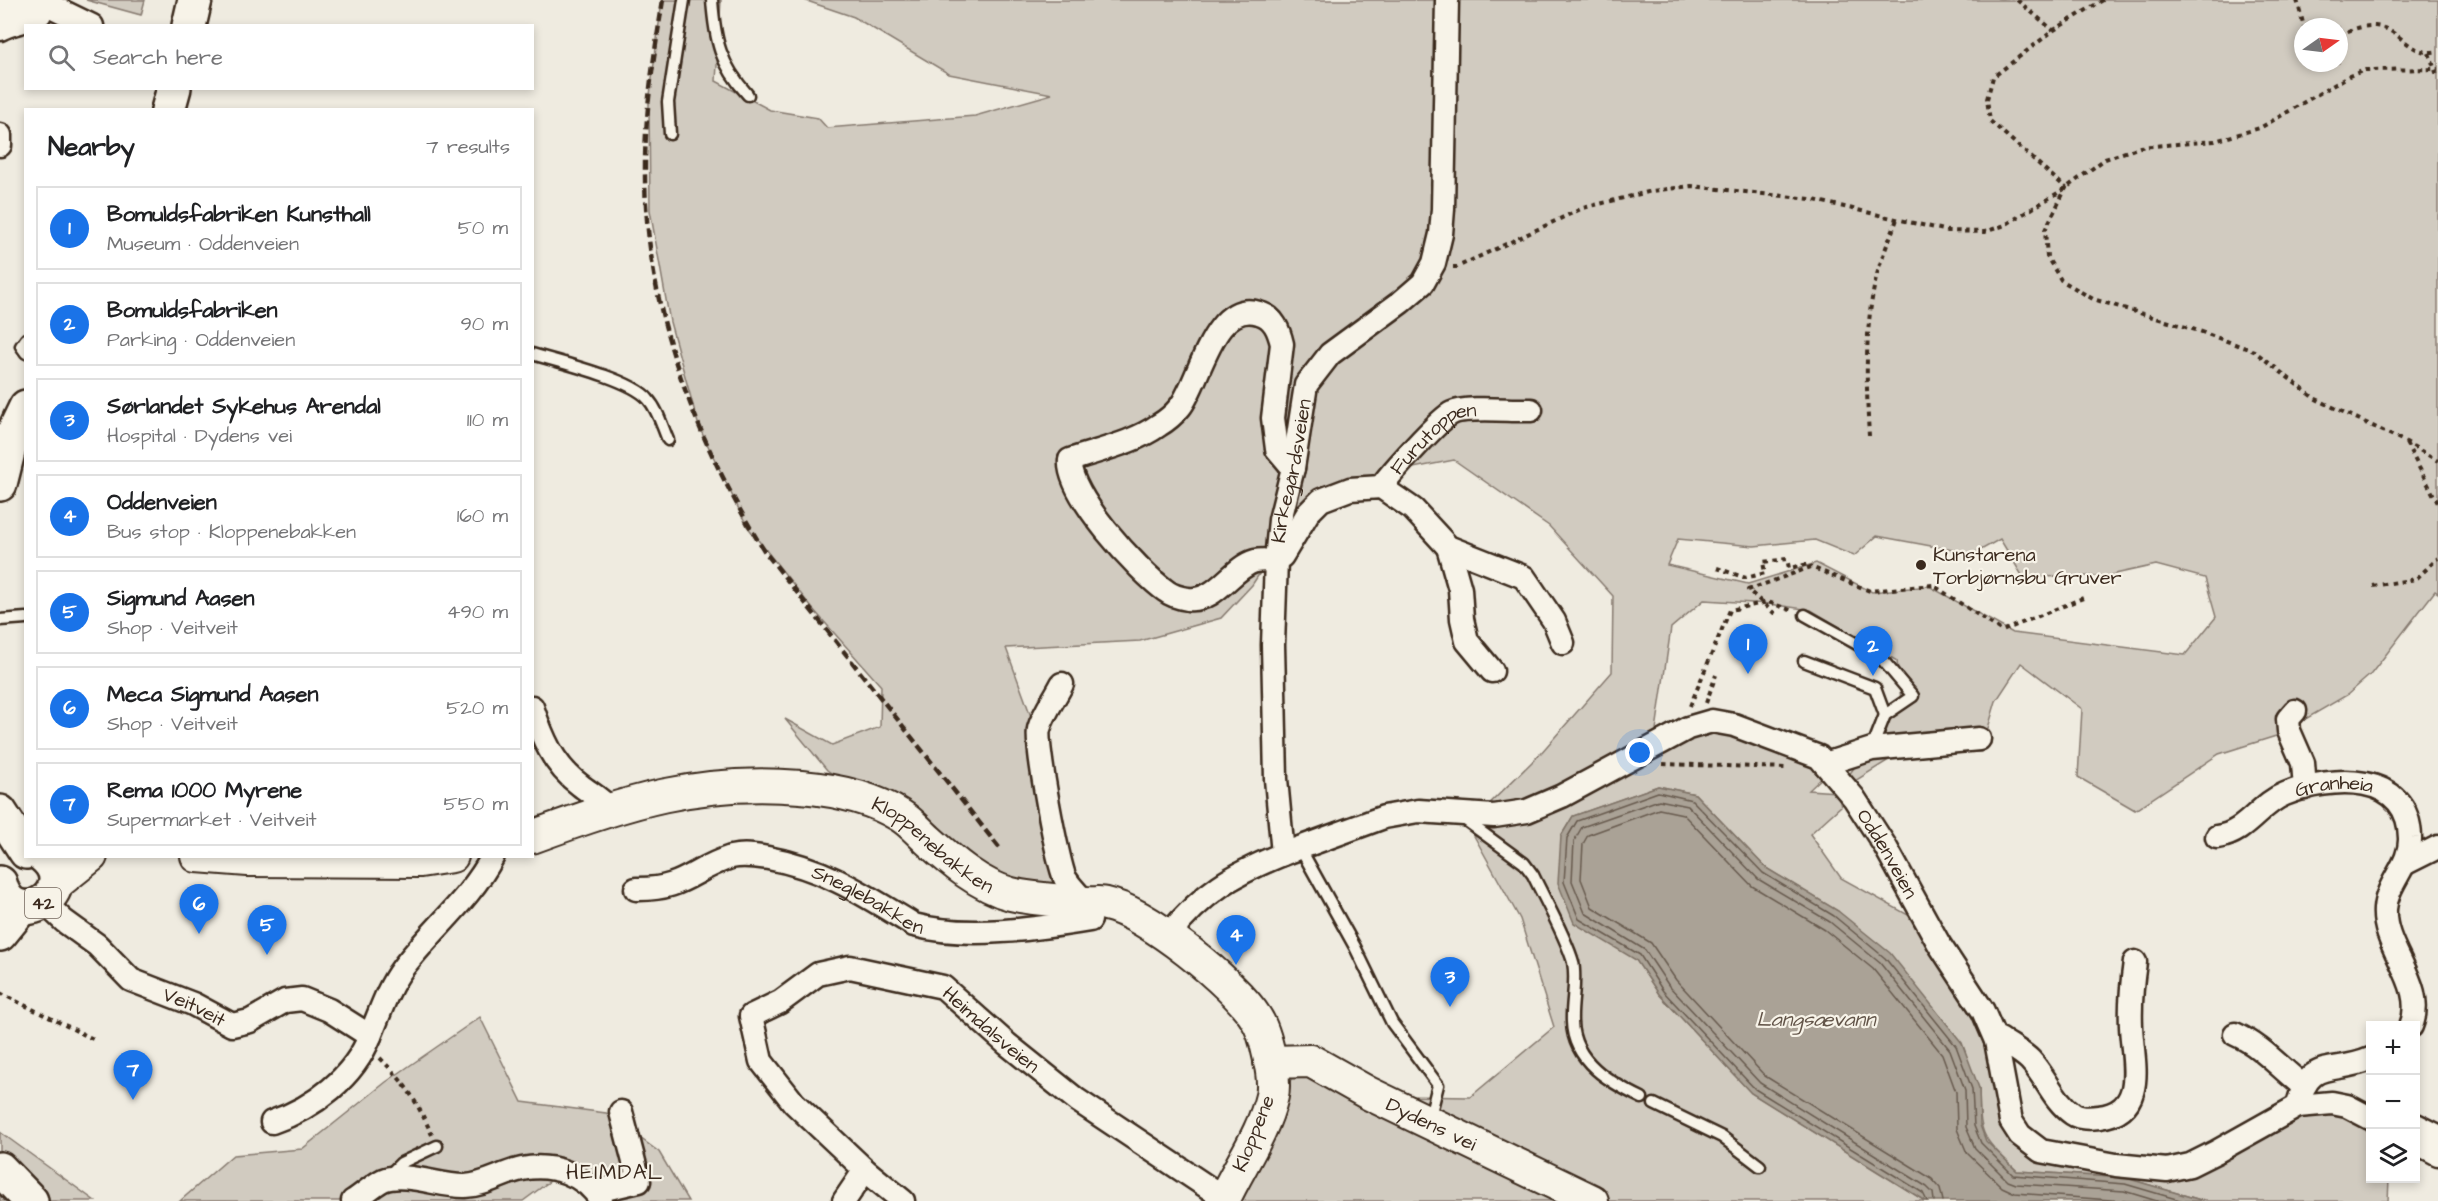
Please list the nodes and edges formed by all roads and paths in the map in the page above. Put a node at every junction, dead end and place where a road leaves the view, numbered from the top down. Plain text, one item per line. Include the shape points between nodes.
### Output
1 (195, 0) edge
2 (684, 0) edge
3 (712, 0) edge
4 (1447, 0) edge
5 (2017, 0) edge
6 (2103, 0) edge
7 (2297, 0) edge
8 (44, 3) edge
9 (0, 8) edge
10 (2302, 18) edge
11 (89, 24) edge
12 (189, 24) edge
13 (0, 28) edge
14 (2054, 30) junction
15 (2348, 31) edge
16 (2438, 51) edge
17 (2429, 53) junction
18 (2436, 69) edge
19 (2438, 78) edge
20 (173, 90) edge
21 (748, 95) dead end
22 (169, 108) edge
23 (670, 134) dead end
24 (0, 135) edge
25 (0, 145) edge
26 (2066, 188) junction
27 (1897, 219) junction
28 (1434, 263) junction
29 (534, 355) edge
30 (1532, 410) dead end
31 (24, 411) edge
32 (1869, 436) dead end
33 (668, 440) dead end
34 (2406, 442) junction
35 (2438, 461) edge
36 (1293, 468) junction
37 (0, 484) edge
38 (1381, 487) junction
39 (2438, 503) edge
40 (1448, 547) junction
41 (2438, 558) edge
42 (1276, 560) junction
43 (1812, 567) junction
44 (1717, 568) dead end
45 (2373, 586) dead end
46 (2083, 598) dead end
47 (1775, 614) dead end
48 (1805, 615) joint
49 (24, 618) edge
50 (0, 620) edge
51 (1563, 643) dead end
52 (1804, 661) dead end
53 (1492, 671) dead end
54 (1062, 684) dead end
55 (2295, 711) dead end
56 (534, 713) edge
57 (1885, 715) junction
58 (1688, 728) junction
59 (1978, 739) dead end
60 (1872, 749) junction
61 (1631, 759) junction
62 (1825, 764) junction
63 (1790, 769) dead end
64 (2305, 788) junction
65 (609, 808) junction
66 (0, 812) edge
67 (1456, 813) junction
68 (534, 836) edge
69 (2217, 837) dead end
70 (2438, 847) edge
71 (1292, 851) junction
72 (83, 858) edge
73 (222, 858) edge
74 (430, 858) edge
75 (492, 858) edge
76 (2406, 863) junction
77 (24, 873) edge
78 (636, 889) dead end
79 (1086, 903) junction
80 (0, 934) edge
81 (1168, 936) junction
82 (2135, 962) dead end
83 (0, 993) edge
84 (2413, 1021) edge
85 (2235, 1034) dead end
86 (93, 1039) dead end
87 (368, 1040) junction
88 (1996, 1041) junction
89 (2366, 1060) edge
90 (1270, 1062) junction
91 (2300, 1095) junction
92 (1642, 1098) dead end
93 (1654, 1104) dead end
94 (621, 1112) dead end
95 (2366, 1116) edge
96 (1429, 1121) junction
97 (272, 1122) dead end
98 (2420, 1127) edge
99 (2438, 1136) edge
100 (2420, 1145) edge
101 (437, 1146) joint
102 (2438, 1154) edge
103 (1760, 1166) dead end
104 (0, 1169) edge
105 (865, 1170) junction
106 (384, 1180) junction
107 (0, 1189) edge
108 (598, 1196) edge
109 (1224, 1199) edge
110 (11, 1201) edge
111 (31, 1201) edge
112 (353, 1201) edge
113 (844, 1201) edge
114 (903, 1201) edge
115 (1592, 1201) edge

1 - 12 main road
2 - 23 lane via 668,102
3 - 21 lane via 720,54 734,80
4 - 28 street, Kirkegårdsveien via 1443,209
5 - 14 path
6 - 14 path
7 - 10 path
8 - 9 street
8 - 11 street
8 - 13 street via 33,19
14 - 26 path via 1993,77 1988,99 1990,121
15 - 17 path via 2377,26 2416,51
16 - 17 path
17 - 18 path
18 - 19 path
18 - 26 path via 2365,70 2260,128 2215,141 2140,147 2105,159
20 - 22 main road
24 - 25 street
26 - 27 path via 2005,225 1985,232 1948,231
26 - 34 path via 2045,230 2047,257 2061,280 2093,299 2254,351 2314,398
27 - 28 path via 1810,199 1691,186 1583,208 1456,267
27 - 32 path via 1878,272 1868,338
28 - 36 street, Kirkegårdsveien via 1416,289 1330,354 1315,371 1306,385
29 - 33 lane via 591,372 646,396
30 - 38 street, Furutoppen via 1451,413
31 - 37 main road via 9,445
34 - 35 path
34 - 39 path
36 - 42 street, Kirkegårdsveien via 1280,520
36 - 42 street via 1277,449 1273,418 1281,338 1272,320 1253,312 1236,314 1215,334 1180,406 1160,425 1070,460 1068,469 1101,525 1168,593 1189,599 1201,597 1254,561
38 - 40 street, Furutoppen via 1413,509
38 - 42 street, Furutoppen via 1350,489 1321,500
40 - 51 street, Furutoppen via 1524,577 1554,621
40 - 53 street via 1460,589 1467,640
41 - 45 path via 2416,579
42 - 71 street, Kirkegårdsveien via 1275,767
43 - 44 path via 1809,564 1789,568 1787,559 1763,562 1765,573 1746,578
43 - 46 path, bridge via 1870,591 1933,585 2002,631
43 - 47 path, bridge via 1748,590
48 - 57 lane via 1880,657 1914,696
48 - 58 path via 1768,602 1730,610 1691,703
49 - 50 lane
52 - 57 lane via 1875,688
54 - 79 street via 1039,730 1038,750 1058,856 1065,878
55 - 64 street via 2288,719 2289,731 2303,763
56 - 65 street via 544,742 559,764
57 - 60 lane
58 - 61 street, Oddenveien
58 - 62 street, Oddenveien via 1712,721 1734,725 1807,751
59 - 60 street
60 - 62 street
61 - 63 path via 1647,765
61 - 67 street, Oddenveien via 1527,811 1494,816
62 - 88 street, Oddenveien via 1886,846 1939,944 1983,1011
64 - 69 street, Granheia via 2274,800 2239,831
64 - 76 street, Granheia via 2330,781 2380,788 2394,799 2407,820 2410,839
65 - 68 main road, Kloppenebakken
65 - 79 main road, Kloppenebakken via 730,784 836,790 902,816 945,856 973,876 1011,894
66 - 77 main road
67 - 71 street, Oddenveien via 1418,812 1384,817
67 - 92 lane via 1524,863 1533,874 1572,962 1575,1039 1589,1064 1616,1085
70 - 76 street
71 - 81 street via 1249,868 1208,893
71 - 96 lane via 1355,947 1392,1023 1438,1085
72 - 77 main road
73 - 74 main road
75 - 87 street via 476,885 390,987
76 - 84 street, Granheia via 2394,878 2384,919 2413,994
77 - 80 main road, 42
77 - 87 street, Veitveit via 64,921 97,945 131,980 193,1004 232,1025 250,1021 285,1001 302,999 329,1010
78 - 79 street, Sneglebakken via 669,887 734,856 753,855 818,870 914,925 931,929 998,930 1090,921
79 - 81 main road, Kloppenebakken via 1106,904
81 - 90 main road, Kloppenebakken via 1237,992 1258,1021
82 - 88 street via 2131,1027 2133,1093 2118,1111 2102,1117 2074,1115 2057,1100 2030,1060 2000,1039
83 - 86 path
85 - 91 street via 2256,1043 2290,1077
87 - 97 street via 354,1066 338,1082 297,1113
87 - 101 path via 414,1096
88 - 91 street, Oddenveien via 2011,1121 2020,1135 2040,1151 2116,1166 2167,1170 2190,1165
89 - 91 street via 2321,1071 2308,1078
90 - 96 main road, Dydens vei via 1311,1061
90 - 109 main road, Kloppene via 1272,1095 1252,1147
91 - 95 street, Oddenveien via 2347,1106
93 - 103 lane via 1722,1137
94 - 108 street via 639,1181
96 - 115 main road, Dydens vei
98 - 99 street
100 - 102 street
101 - 106 lane via 401,1163
104 - 111 main road
105 - 109 street, Heimdalsveien via 794,1103 761,1061 751,1016 780,1002 819,974 850,967 943,987 1077,1100
105 - 113 street
105 - 114 street
106 - 108 street via 398,1178 465,1186 521,1169 545,1167 568,1173
106 - 112 street
107 - 110 main road

